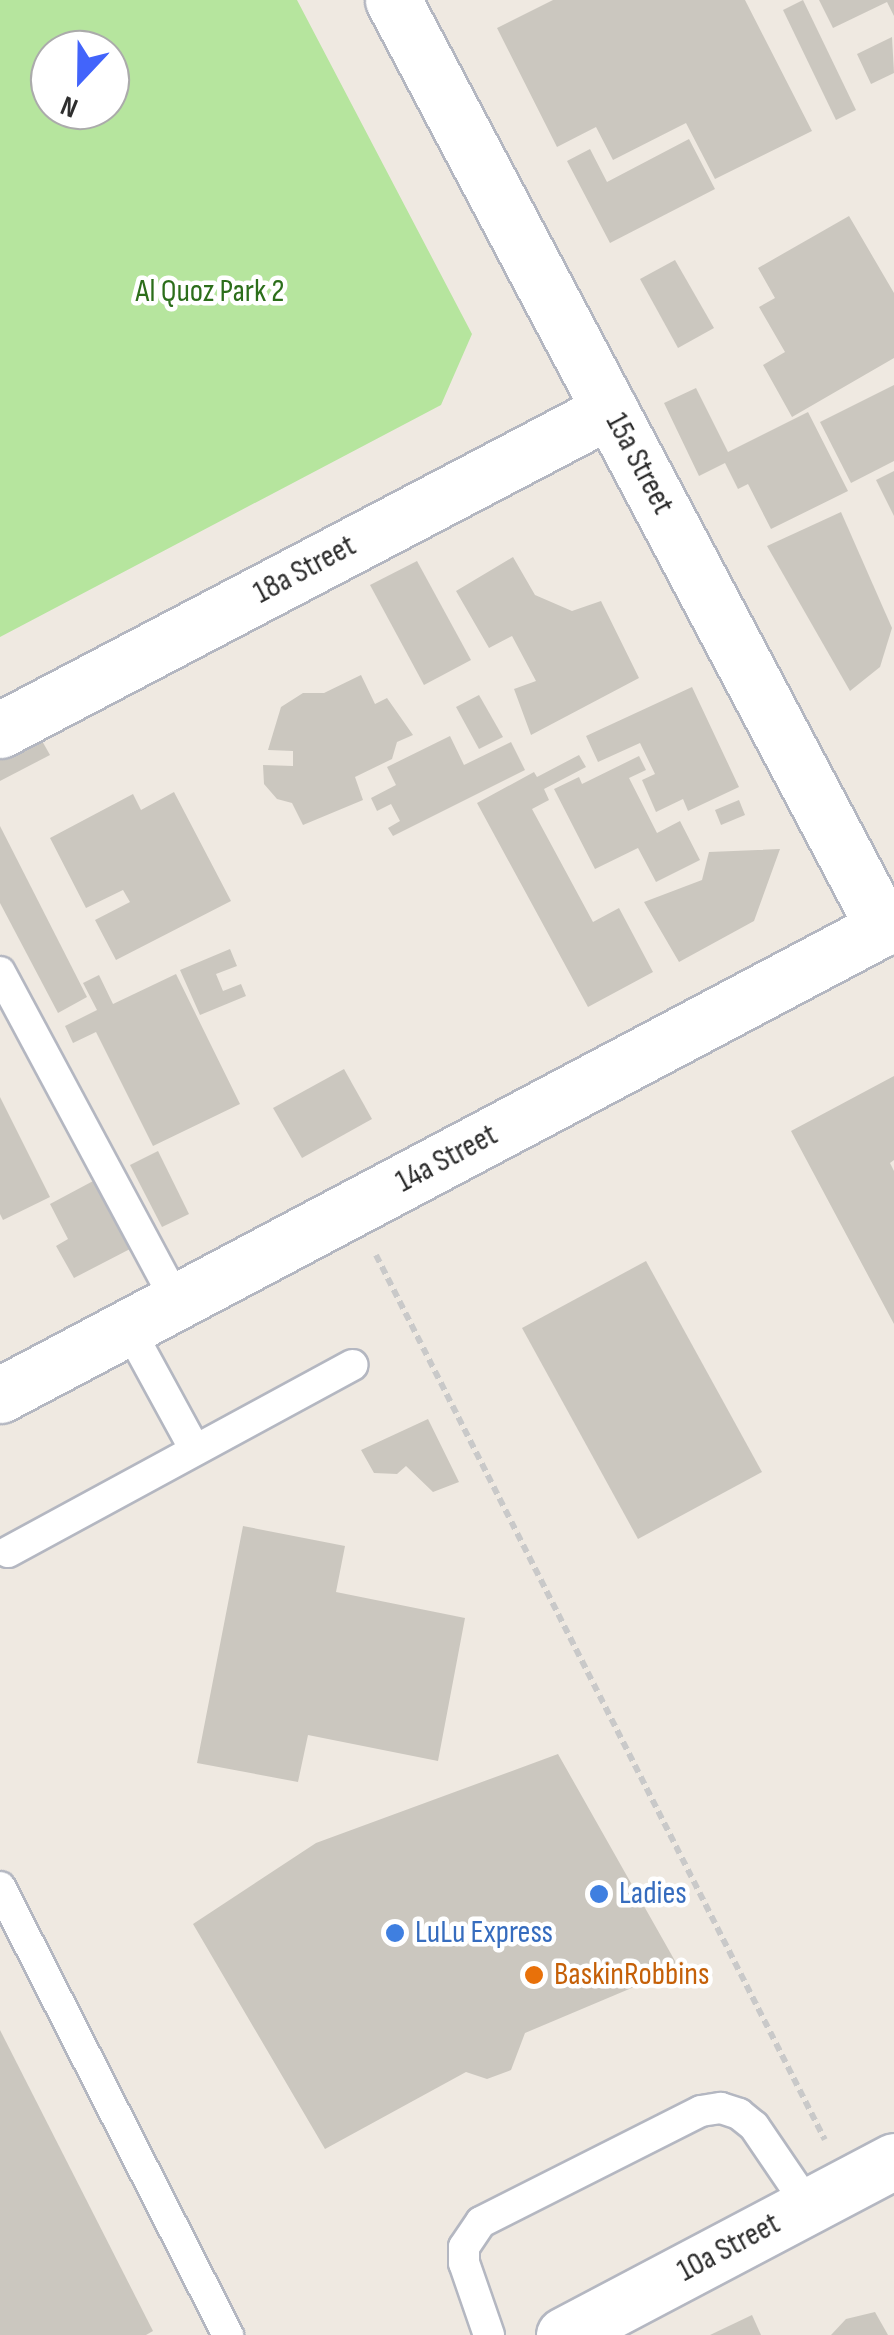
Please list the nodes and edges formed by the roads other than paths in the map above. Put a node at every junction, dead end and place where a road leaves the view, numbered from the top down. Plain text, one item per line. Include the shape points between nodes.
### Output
1 (393, 0) edge
2 (610, 410) junction
3 (0, 730) edge
4 (889, 925) edge
5 (0, 972) edge
6 (176, 1302) junction
7 (128, 1328) junction
8 (352, 1365) dead end
9 (0, 1395) edge
10 (195, 1450) junction
11 (8, 1552) dead end
12 (0, 1887) edge
13 (850, 2185) edge
14 (228, 2335) edge
15 (489, 2335) edge
16 (564, 2335) edge

1 - 2 street, 15a Street
2 - 3 street, 18a Street
2 - 4 street, 15a Street
4 - 6 street, 14a Street
5 - 6 lane
6 - 7 street, 14a Street
7 - 9 street, 14a Street
7 - 10 lane
8 - 10 lane
10 - 11 lane
12 - 14 lane
13 - 15 lane via 739,2114 701,2111 481,2222 464,2247 464,2263
13 - 16 street, 10a Street

